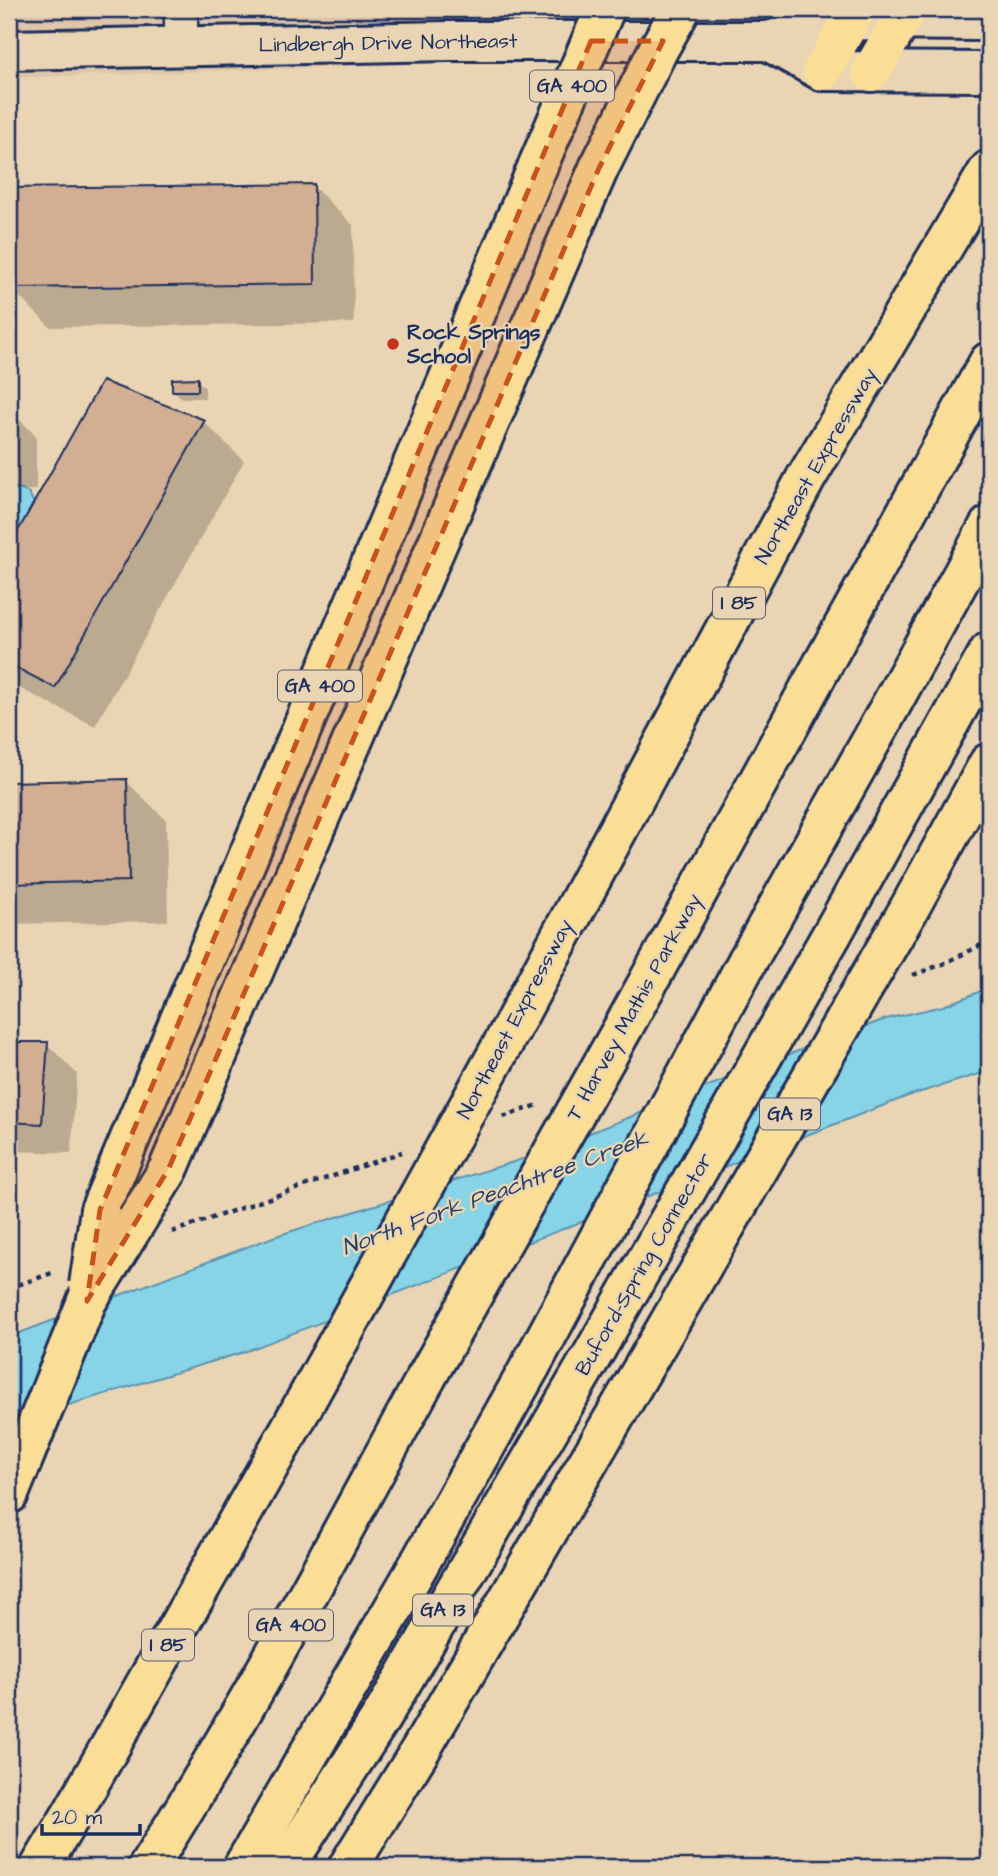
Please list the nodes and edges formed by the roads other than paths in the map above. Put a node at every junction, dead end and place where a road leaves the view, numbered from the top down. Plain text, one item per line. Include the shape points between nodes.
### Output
1 (181, 9) edge
2 (605, 9) edge
3 (681, 9) edge
4 (853, 15) edge
5 (904, 15) edge
6 (989, 21) edge
7 (768, 41) junction
8 (181, 47) junction
9 (9, 50) edge
10 (822, 71) junction
11 (871, 72) junction
12 (989, 72) edge
13 (989, 170) edge
14 (989, 362) edge
15 (989, 526) edge
16 (989, 652) edge
17 (989, 763) edge
18 (87, 1301) junction
19 (9, 1494) edge
20 (40, 1867) edge
21 (148, 1867) edge
22 (243, 1867) edge
23 (285, 1867) edge
24 (348, 1867) edge

1 - 8 street
2 - 18 highway, GA 400, bridge via 100,1210
3 - 18 highway, bridge via 599,168 168,1170
4 - 5 main road, Lindbergh Drive Northeast
4 - 7 main road, Lindbergh Drive Northeast
4 - 10 highway
5 - 6 main road, Lindbergh Drive Northeast
5 - 11 highway
7 - 8 main road, Lindbergh Drive Northeast
7 - 10 main road, Lindbergh Drive Northeast
8 - 9 main road, Lindbergh Drive Northeast
10 - 11 main road, Lindbergh Drive Northeast
11 - 12 main road, Lindbergh Drive Northeast
13 - 20 highway, Northeast Expressway / I 85, bridge via 806,478 503,1044
14 - 21 highway, T Harvey Mathis Parkway / GA 400, bridge via 275,1655
15 - 22 highway, bridge via 748,960 530,1367
16 - 23 highway, Buford-Spring Connector / GA 13, bridge via 596,1349 382,1716
17 - 24 highway, GA 13, bridge via 671,1320
18 - 19 highway

